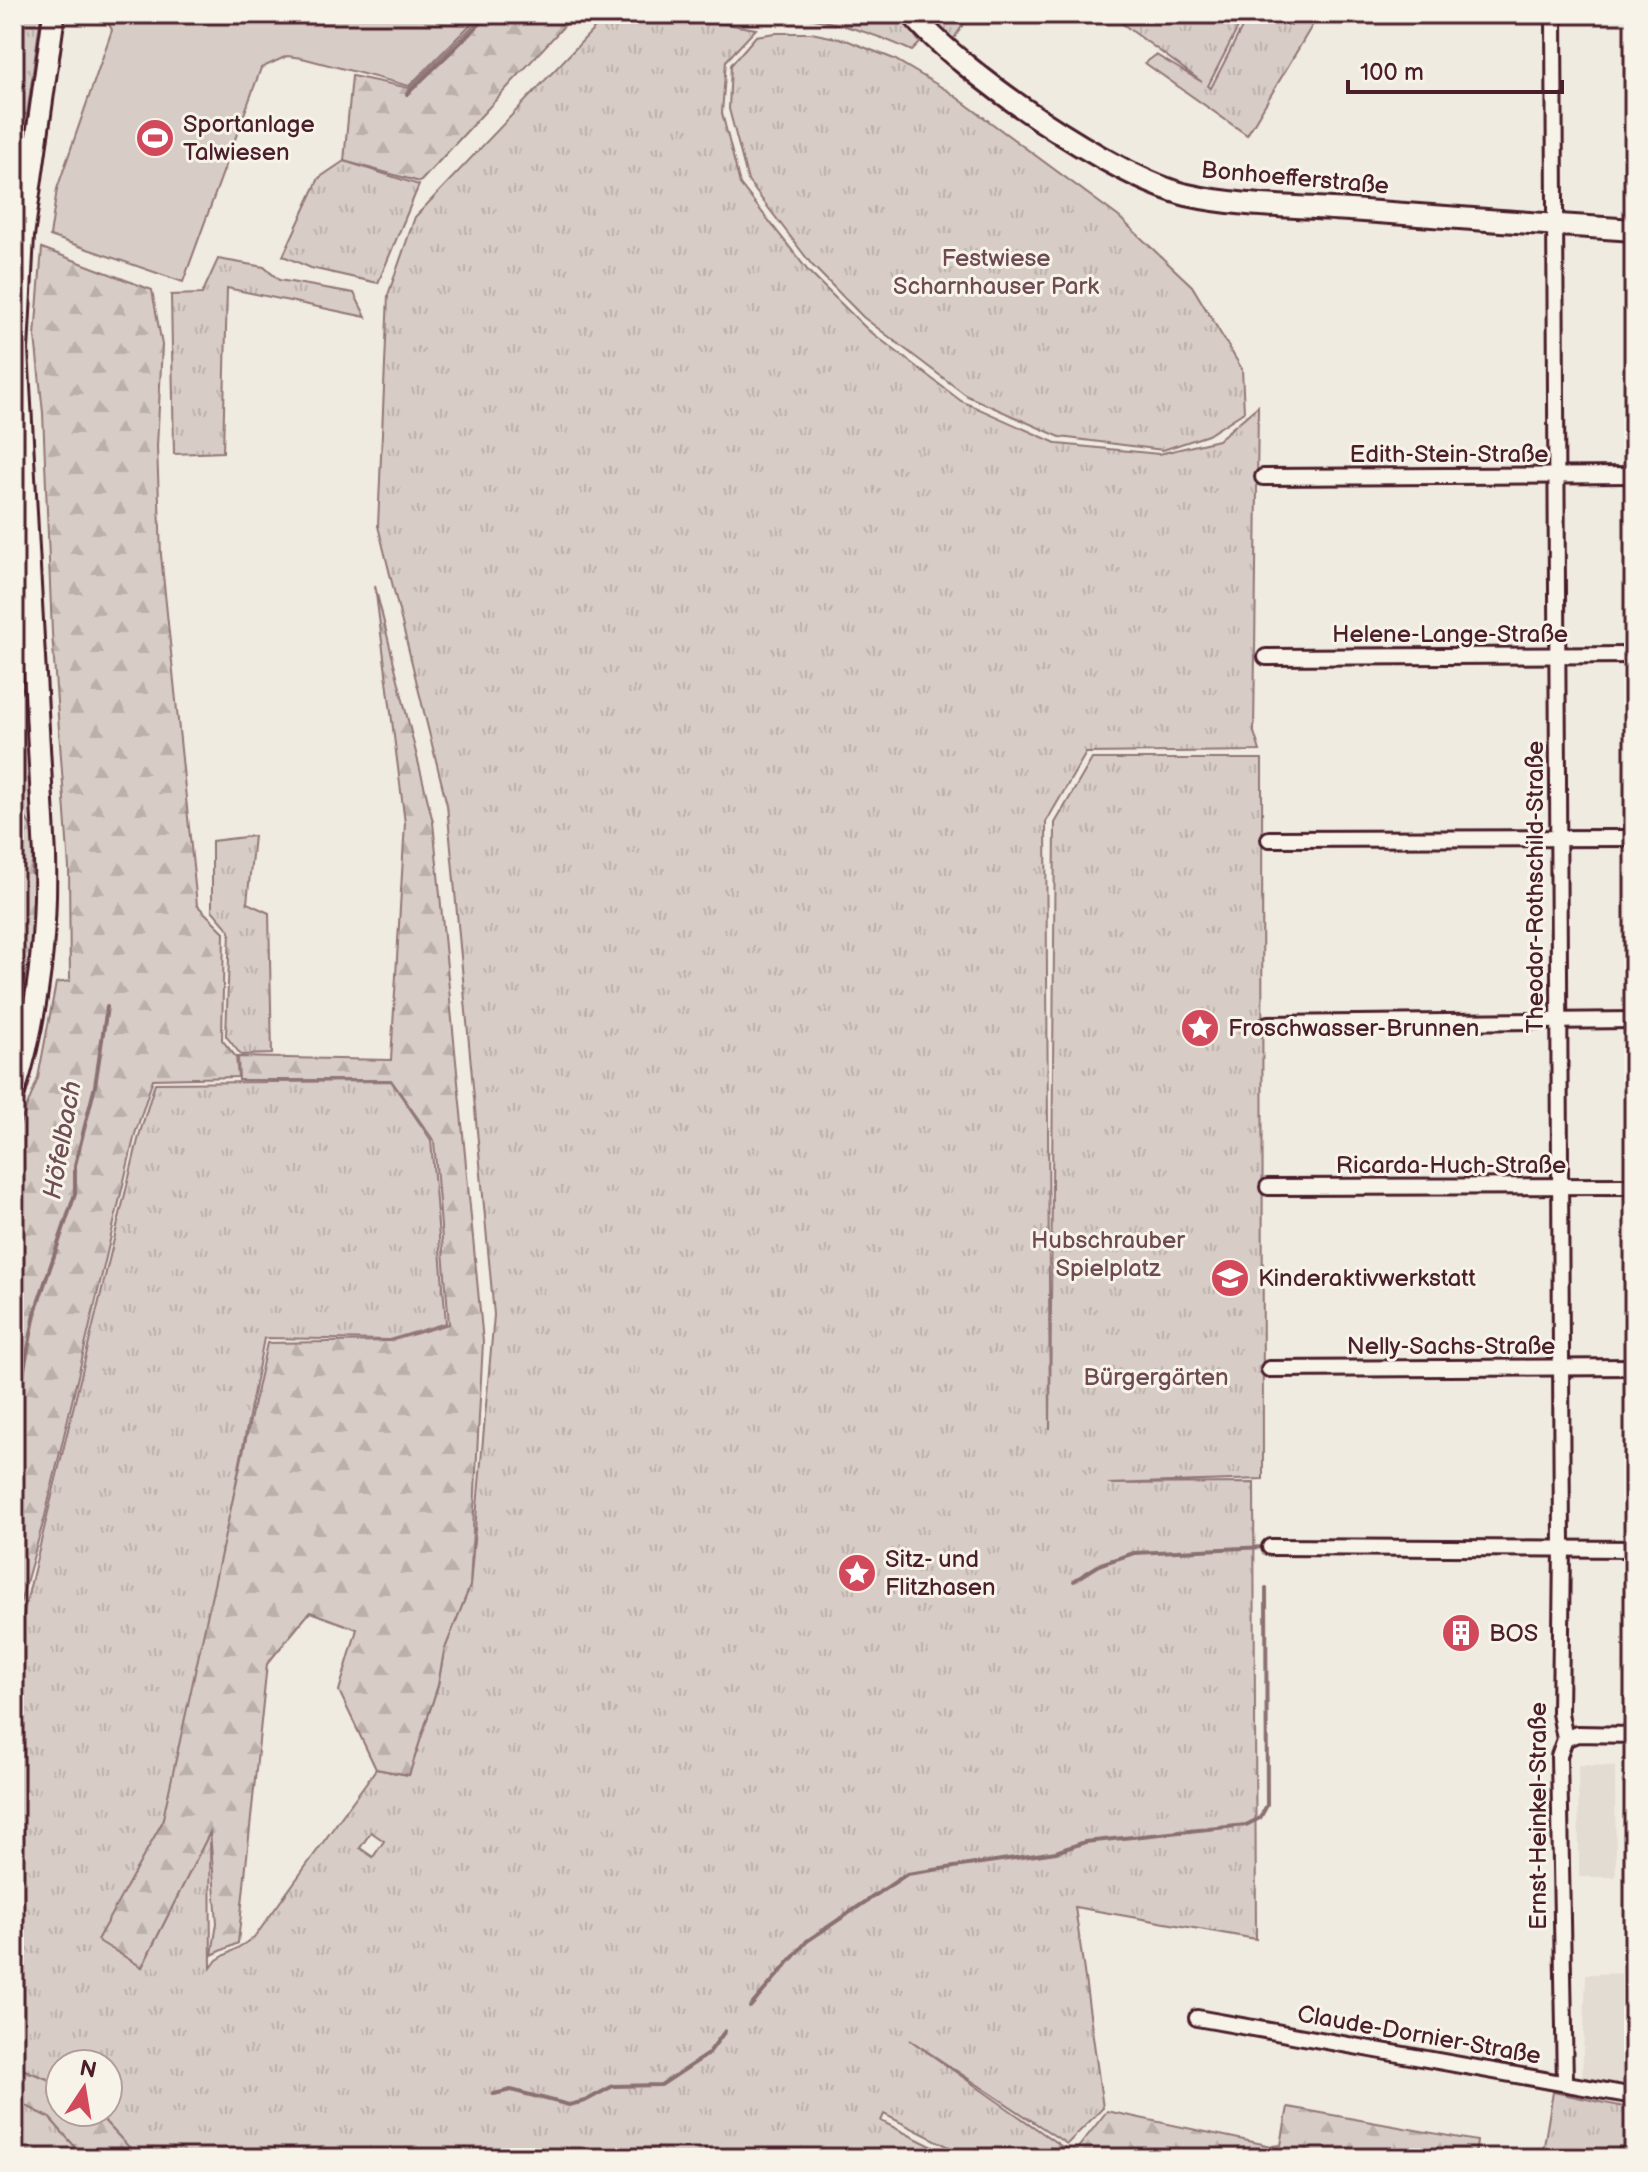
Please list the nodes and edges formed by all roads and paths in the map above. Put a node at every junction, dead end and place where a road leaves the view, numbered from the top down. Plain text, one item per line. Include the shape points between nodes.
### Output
1 (54, 14) edge
2 (912, 14) edge
3 (1554, 14) edge
4 (1553, 225) junction
5 (1634, 230) edge
6 (1554, 475) junction
7 (1634, 475) edge
8 (1263, 477) dead end
9 (1634, 655) edge
10 (1555, 656) junction
11 (1266, 657) dead end
12 (1634, 838) edge
13 (1269, 839) dead end
14 (1557, 839) junction
15 (1634, 1020) edge
16 (1558, 1021) junction
17 (1268, 1024) dead end
18 (14, 1093) edge
19 (1634, 1186) edge
20 (1268, 1187) dead end
21 (1559, 1187) junction
22 (1560, 1367) junction
23 (1634, 1367) edge
24 (1269, 1369) dead end
25 (1270, 1547) dead end
26 (1562, 1548) junction
27 (1634, 1549) edge
28 (1634, 1735) edge
29 (1565, 1739) junction
30 (1197, 2018) dead end
31 (1565, 2083) junction
32 (1634, 2096) edge

1 - 18 main road via 23,236 17,350 46,894 38,989
2 - 4 main road, Bonhoefferstraße via 945,47 1065,135 1161,187 1238,202
3 - 4 street, Theodor-Rothschild-Straße
4 - 5 main road, Bonhoefferstraße
4 - 6 street, Theodor-Rothschild-Straße
6 - 7 street, Edith-Stein-Straße
6 - 8 street, Edith-Stein-Straße
6 - 10 street, Theodor-Rothschild-Straße
9 - 10 street, Helene-Lange-Straße
10 - 11 street, Helene-Lange-Straße
10 - 14 street, Theodor-Rothschild-Straße
12 - 14 street
13 - 14 street
14 - 16 street, Theodor-Rothschild-Straße
15 - 16 street
16 - 17 street
16 - 21 street, Theodor-Rothschild-Straße
19 - 21 street, Ricarda-Huch-Straße
20 - 21 street, Ricarda-Huch-Straße
21 - 22 street, Theodor-Rothschild-Straße
22 - 23 street, Nelly-Sachs-Straße
22 - 24 street, Nelly-Sachs-Straße
22 - 26 street, Theodor-Rothschild-Straße
25 - 26 street
26 - 27 street
26 - 29 street, Ernst-Heinkel-Straße via 1560,1713
28 - 29 street via 1577,1734
29 - 31 street, Ernst-Heinkel-Straße via 1559,1756
30 - 31 street, Claude-Dornier-Straße
31 - 32 street, Claude-Dornier-Straße

